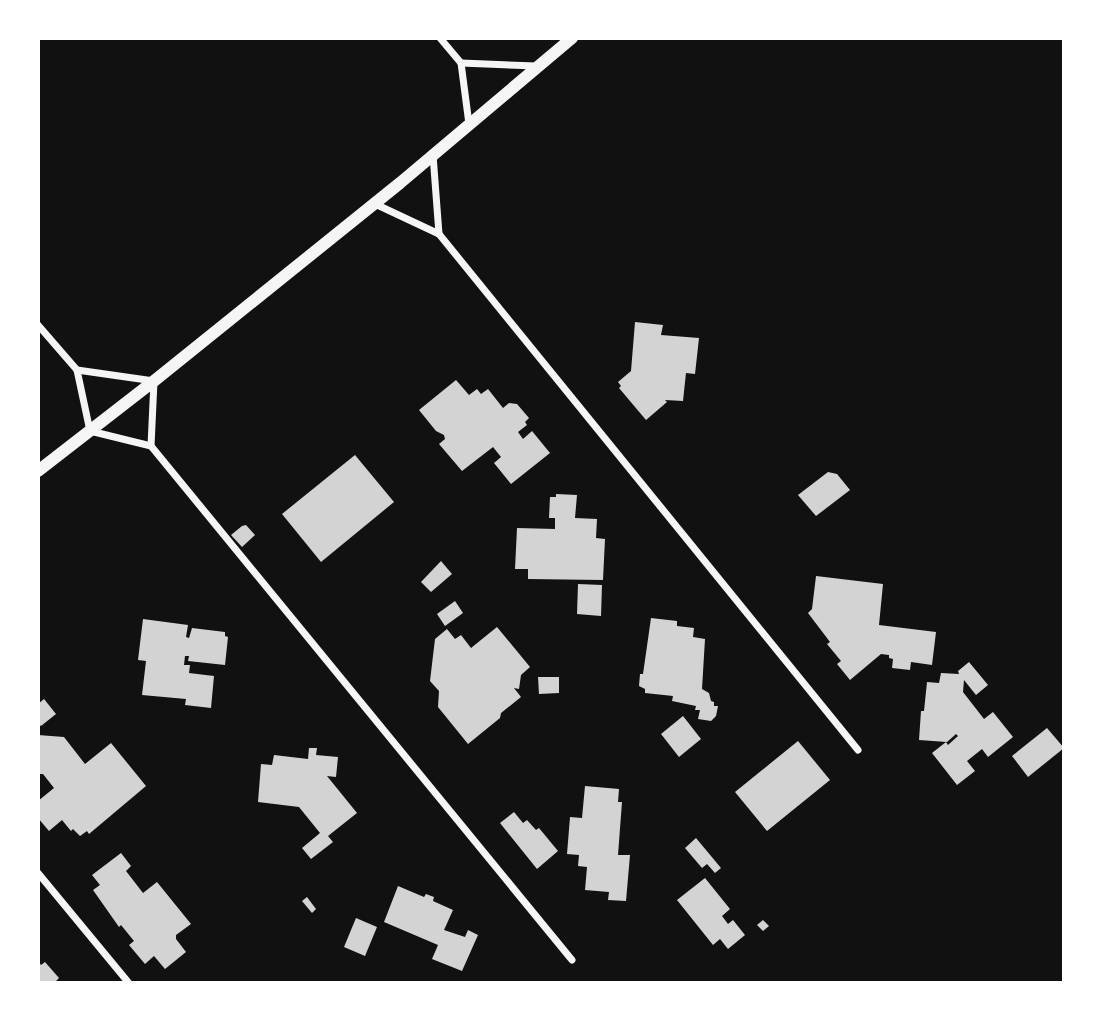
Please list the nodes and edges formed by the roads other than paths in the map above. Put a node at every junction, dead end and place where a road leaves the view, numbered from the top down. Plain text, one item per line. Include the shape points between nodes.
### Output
1 (440, 38) edge
2 (572, 38) edge
3 (461, 63) junction
4 (537, 66) junction
5 (468, 124) junction
6 (433, 154) junction
7 (373, 203) junction
8 (439, 234) junction
9 (38, 325) edge
10 (77, 370) junction
11 (154, 381) junction
12 (90, 431) junction
13 (151, 446) junction
14 (38, 471) edge
15 (858, 750) dead end
16 (38, 873) edge
17 (572, 960) dead end
18 (128, 982) edge

1 - 3 street
2 - 4 street
3 - 4 street
3 - 5 street
4 - 5 street
5 - 6 street
6 - 7 street
6 - 8 street
7 - 8 street
7 - 11 street
8 - 15 street
9 - 10 street
10 - 11 street
10 - 12 street
11 - 12 street
11 - 13 street
12 - 13 street
12 - 14 street
13 - 17 street
16 - 18 street

